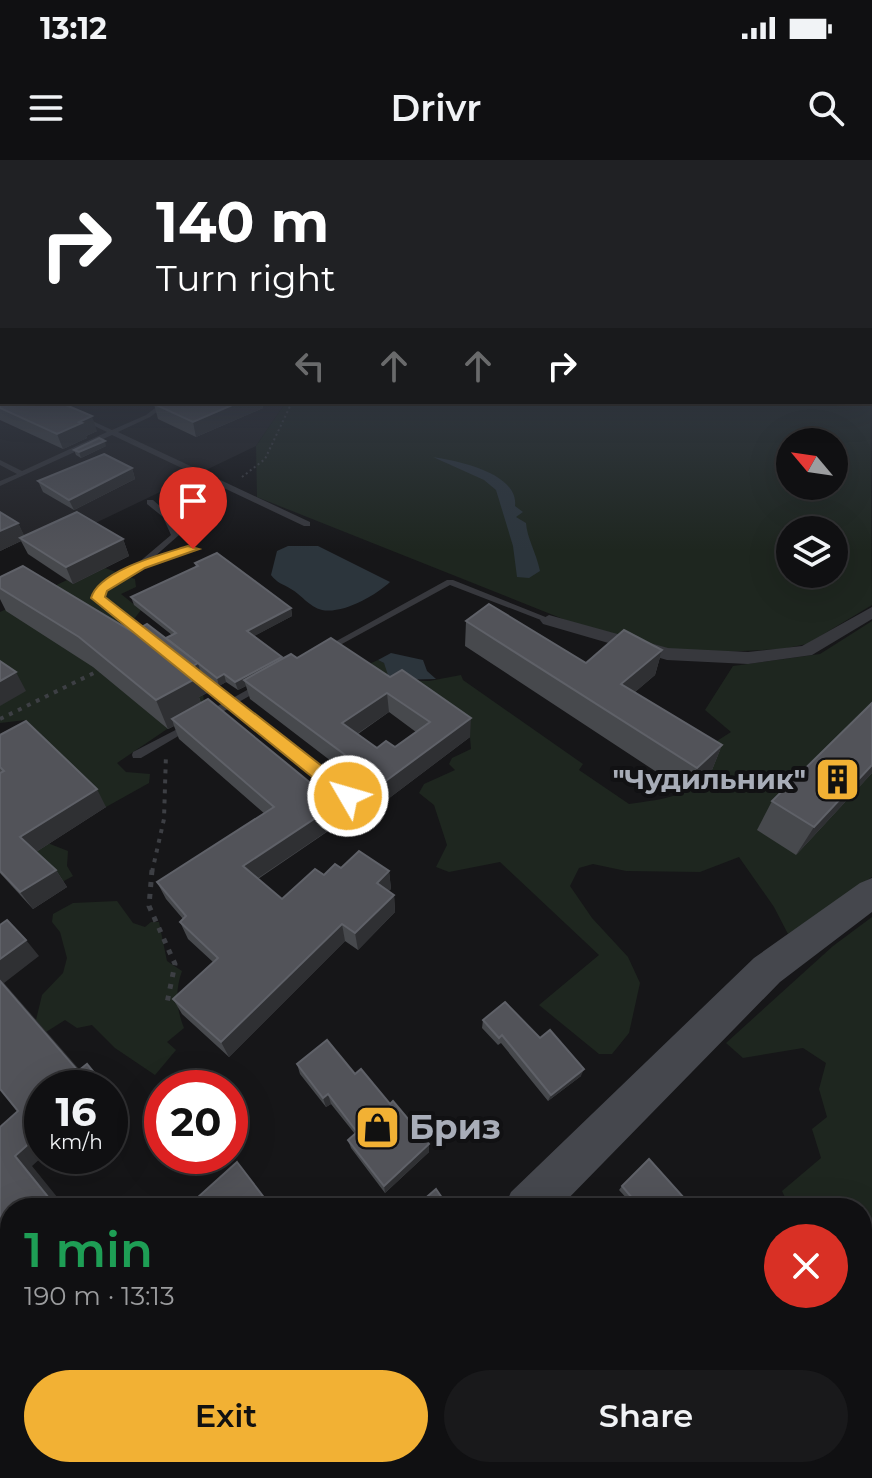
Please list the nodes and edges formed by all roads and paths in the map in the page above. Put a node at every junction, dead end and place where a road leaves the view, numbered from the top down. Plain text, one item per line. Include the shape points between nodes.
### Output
1 (105, 429) edge
2 (123, 429) edge
3 (279, 429) edge
4 (114, 433) junction
5 (0, 462) edge
6 (22, 474) junction
7 (237, 479) dead end
8 (0, 484) edge
9 (217, 488) dead end
10 (150, 502) dead end
11 (307, 524) dead end
12 (175, 535) junction
13 (193, 549) dead end
14 (141, 565) junction
15 (872, 612) edge
16 (549, 620) joint
17 (154, 643) joint
18 (312, 657) edge
19 (187, 668) edge
20 (265, 683) edge
21 (230, 703) junction
22 (0, 719) edge
23 (164, 740) junction
24 (137, 755) dead end
25 (348, 796) edge
26 (872, 893) edge
27 (167, 1003) dead end
28 (537, 1198) edge

1 - 4 lane
2 - 4 lane
3 - 7 path via 265,459
4 - 6 lane
4 - 11 lane
5 - 6 lane
6 - 8 lane
9 - 12 path
10 - 12 lane via 166,516
12 - 14 lane
13 - 14 lane
14 - 17 lane via 100,589 98,598
15 - 16 street via 806,651 748,658 667,654
16 - 18 lane via 450,582
17 - 22 path
19 - 21 lane
20 - 21 lane
21 - 23 lane
21 - 25 lane
23 - 24 lane
23 - 27 path via 167,791 149,906 175,964
26 - 28 street via 767,970

